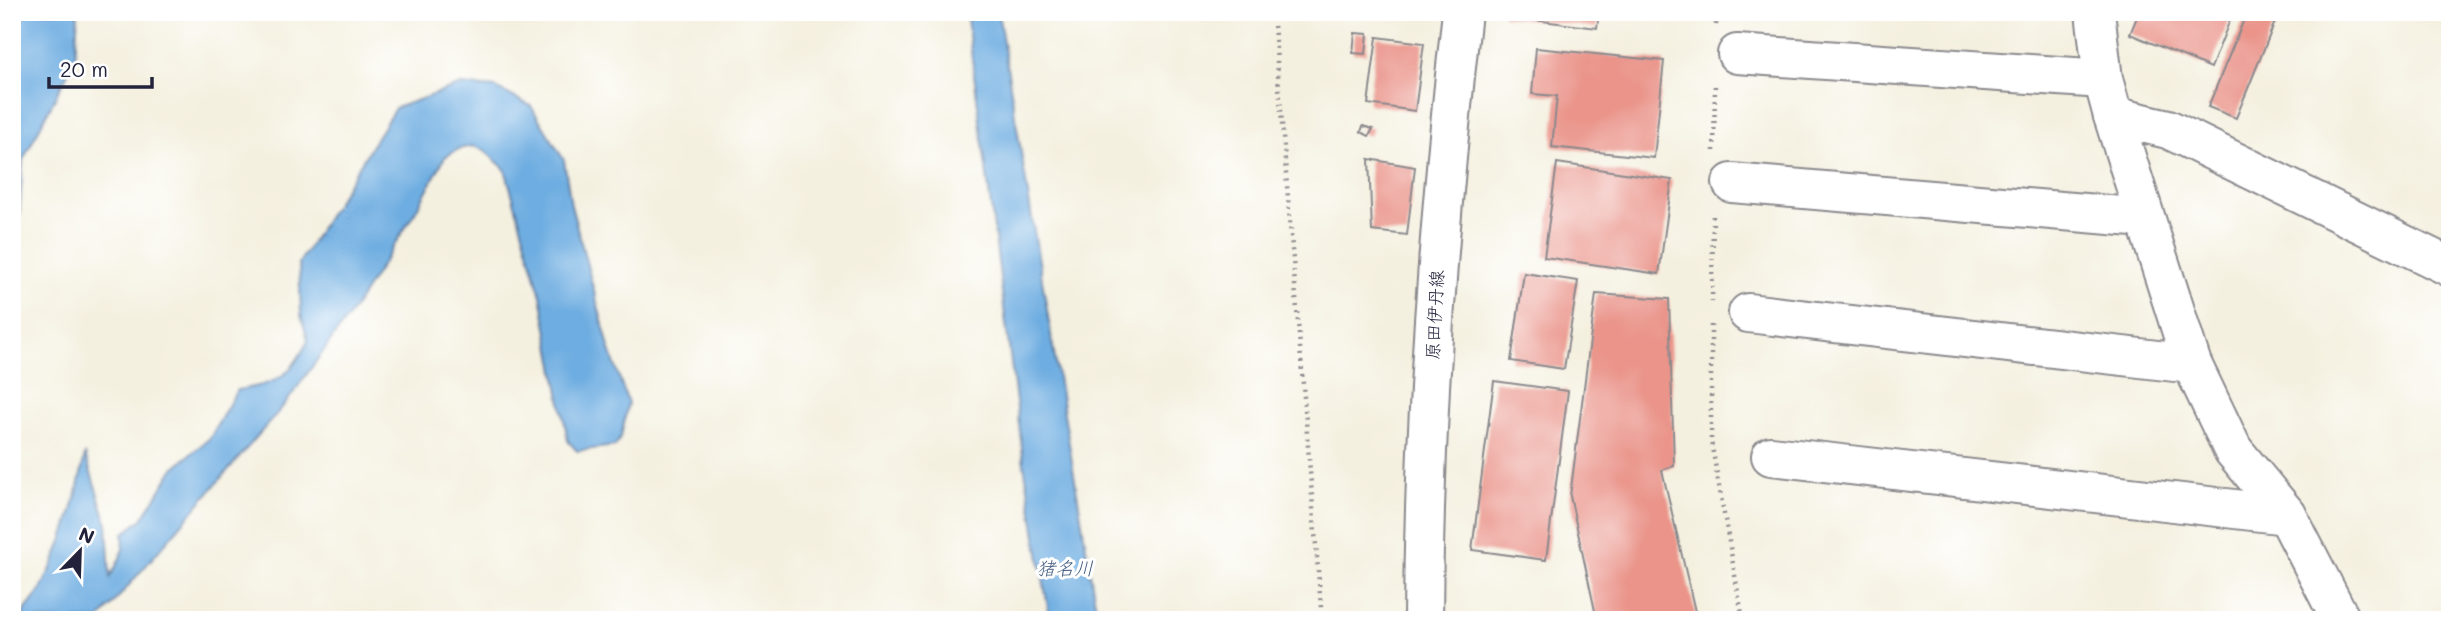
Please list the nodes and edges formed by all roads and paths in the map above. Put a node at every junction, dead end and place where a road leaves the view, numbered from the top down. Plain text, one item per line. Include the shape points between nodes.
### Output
1 (1273, 12) edge
2 (1462, 12) edge
3 (2095, 12) edge
4 (1737, 54) dead end
5 (2103, 79) junction
6 (2113, 116) junction
7 (1732, 183) dead end
8 (2145, 218) junction
9 (2450, 267) edge
10 (1748, 313) dead end
11 (2192, 364) junction
12 (1771, 456) dead end
13 (2287, 515) junction
14 (1322, 620) edge
15 (1423, 620) edge
16 (2342, 620) edge

1 - 14 path
2 - 15 street, 原田伊丹線 via 1442,183 1423,523
3 - 5 street
4 - 5 street
5 - 6 street
6 - 8 street
6 - 9 street via 2168,129
7 - 8 street
8 - 11 street
10 - 11 street
11 - 13 street via 2234,450
12 - 13 street
13 - 16 street

